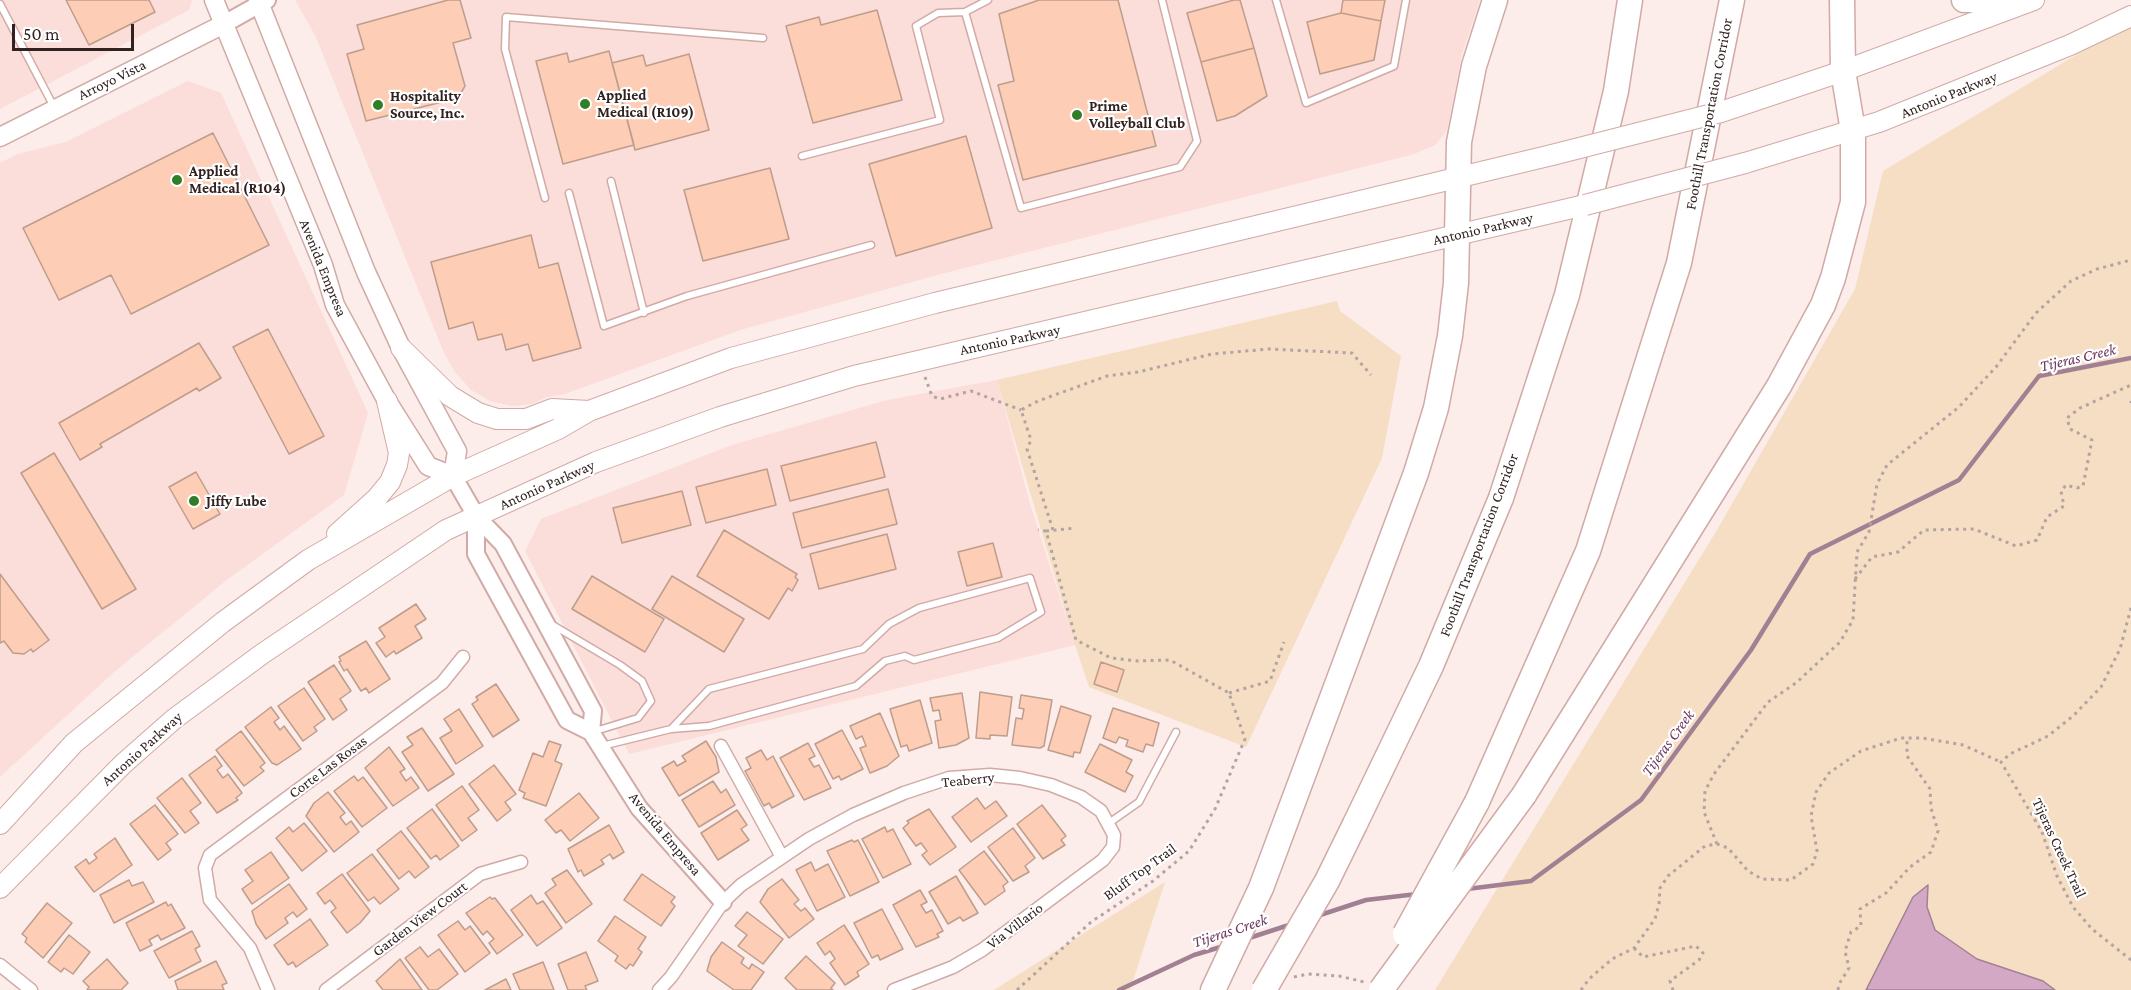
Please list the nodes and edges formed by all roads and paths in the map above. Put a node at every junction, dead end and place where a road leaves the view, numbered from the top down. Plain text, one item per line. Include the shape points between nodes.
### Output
1 (214, 0) edge
2 (988, 0) edge
3 (1162, 0) edge
4 (1276, 0) edge
5 (1406, 0) edge
6 (1495, 0) edge
7 (1630, 0) edge
8 (1732, 0) edge
9 (1842, 0) edge
10 (1964, 0) edge
11 (2005, 0) edge
12 (2034, 0) edge
13 (261, 1) edge
14 (0, 4) edge
15 (965, 12) junction
16 (2131, 16) edge
17 (224, 24) junction
18 (763, 38) dead end
19 (1843, 71) junction
20 (55, 108) junction
21 (1853, 131) junction
22 (0, 137) edge
23 (802, 156) dead end
24 (1459, 177) junction
25 (611, 181) dead end
26 (569, 193) dead end
27 (545, 198) dead end
28 (1459, 235) junction
29 (871, 245) dead end
30 (2131, 260) edge
31 (645, 313) junction
32 (401, 348) junction
33 (920, 360) junction
34 (1371, 375) dead end
35 (2131, 385) edge
36 (387, 401) junction
37 (1021, 410) junction
38 (589, 411) junction
39 (453, 476) junction
40 (476, 516) junction
41 (1075, 528) dead end
42 (1038, 530) dead end
43 (1053, 530) junction
44 (1046, 531) junction
45 (308, 560) junction
46 (1854, 581) junction
47 (2131, 608) edge
48 (544, 619) junction
49 (1284, 642) dead end
50 (463, 657) dead end
51 (1229, 693) junction
52 (671, 729) junction
53 (1176, 732) dead end
54 (1907, 738) junction
55 (595, 740) junction
56 (721, 746) dead end
57 (2001, 762) junction
58 (1109, 823) junction
59 (0, 824) edge
60 (1114, 835) joint
61 (1717, 844) junction
62 (782, 856) junction
63 (521, 862) dead end
64 (0, 888) edge
65 (723, 902) junction
66 (1634, 948) junction
67 (2131, 960) edge
68 (0, 965) edge
69 (1274, 985) edge
70 (1374, 988) edge
71 (31, 990) edge
72 (268, 990) edge
73 (326, 990) edge
74 (658, 990) edge
75 (894, 990) edge
76 (1017, 990) edge
77 (1213, 990) edge
78 (1581, 990) edge
79 (1673, 990) edge
80 (1838, 990) edge

1 - 17 main road, Avenida Empresa
2 - 15 lane
3 - 15 lane via 1197,141 1180,167 1022,208
4 - 5 lane via 1306,103 1394,66
6 - 24 highway via 1474,66 1459,142
7 - 69 highway, Foothill Transportation Corridor, bridge via 1616,91 1568,295 1501,498 1431,666
8 - 70 highway, Foothill Transportation Corridor, bridge via 1679,263 1595,529 1534,678 1477,802
9 - 19 highway
10 - 11 highway
12 - 19 main road
13 - 17 street
13 - 32 main road via 343,217
14 - 20 lane
15 - 23 lane via 938,13 915,26 940,120
16 - 21 main road, Antonio Parkway via 1966,89
17 - 20 main road, Arroyo Vista
17 - 36 main road, Avenida Empresa via 323,265 335,305
18 - 27 lane via 506,17 505,49
19 - 21 highway
19 - 24 main road, bridge via 1664,129
20 - 22 main road, Arroyo Vista
21 - 28 main road, Antonio Parkway, bridge via 1745,163
21 - 70 highway, bridge via 1853,202 1833,278 1823,305 1779,386 1524,795
24 - 28 highway
24 - 38 main road via 936,303 730,358
25 - 31 lane
26 - 31 lane via 604,326
28 - 33 main road, Antonio Parkway
28 - 77 highway via 1450,336 1436,408 1416,473 1261,888
29 - 31 lane via 687,296
30 - 46 path via 2071,281 2036,313 1996,367 1959,407 1887,465 1877,484 1869,532 1857,552
32 - 38 main road via 450,396 478,413 497,419 526,419 552,409
32 - 39 main road via 457,451
33 - 37 path via 932,396 940,399 971,391
33 - 40 main road, Antonio Parkway via 720,417 596,462
34 - 37 path via 1352,353 1269,349 1212,354 1092,380
35 - 46 path via 2067,418 2070,429 2092,440 2083,486 2066,485 2061,491 2064,506 2047,517 2037,540 2016,546 1974,529 1924,530 1898,552 1872,557
36 - 39 main road, Avenida Empresa via 428,466
36 - 45 main road via 399,453 390,482
37 - 43 path via 1031,440 1027,449
38 - 39 main road
39 - 40 street, Avenida Empresa
39 - 45 main road
40 - 48 street, Avenida Empresa via 503,544
40 - 55 street, Avenida Empresa via 476,554 567,720
40 - 64 main road, Antonio Parkway via 336,602 174,719 98,788
41 - 43 path
42 - 44 path
43 - 44 path
44 - 51 path via 1076,640 1112,658 1170,660
45 - 59 main road via 74,743
46 - 61 path via 1853,620 1840,642 1768,702 1705,791 1704,812
47 - 57 path via 2120,649 2101,687 2073,717 2048,736
48 - 55 street, Avenida Empresa via 593,711
48 - 55 lane via 642,681 651,700 638,718
49 - 51 path via 1270,681
50 - 72 street, Corte Las Rosas via 442,683 210,855 205,868 210,900 250,948
51 - 76 path, Bluff Top Trail via 1245,739 1215,809 1189,851 1153,881 1091,922
52 - 52 lane via 709,726 856,686 885,661 905,656 914,660 998,638 1041,612 1030,578 919,609 888,624 863,649 709,689
52 - 55 lane
53 - 58 lane via 1139,802
54 - 57 path via 1963,745
54 - 61 path via 1861,751 1829,773 1816,792 1811,816 1817,851 1813,864 1791,880 1762,879 1748,871 1728,848
54 - 80 path via 1907,756 1930,789 1938,831 1931,852 1910,867 1886,893 1860,909 1861,926 1851,932 1845,951 1849,968
55 - 65 street, Avenida Empresa via 639,808
56 - 62 street
57 - 67 path, Tijeras Creek Trail via 2042,832 2073,907 2092,929
58 - 60 street, Teaberry
58 - 62 street, Teaberry via 1101,811 1080,797 1051,785 990,775 950,778 853,815
60 - 75 street, Via Villario via 1113,847 1102,860 982,950 953,967
61 - 66 path via 1705,846 1668,876 1660,888 1654,919
62 - 65 street, Teaberry
63 - 73 street, Garden View Court via 480,874
65 - 74 street, Teaberry
66 - 78 path via 1612,959
66 - 79 path via 1643,957 1696,946 1703,953 1700,960 1670,981
68 - 71 street
69 - 70 path via 1308,974 1339,976

